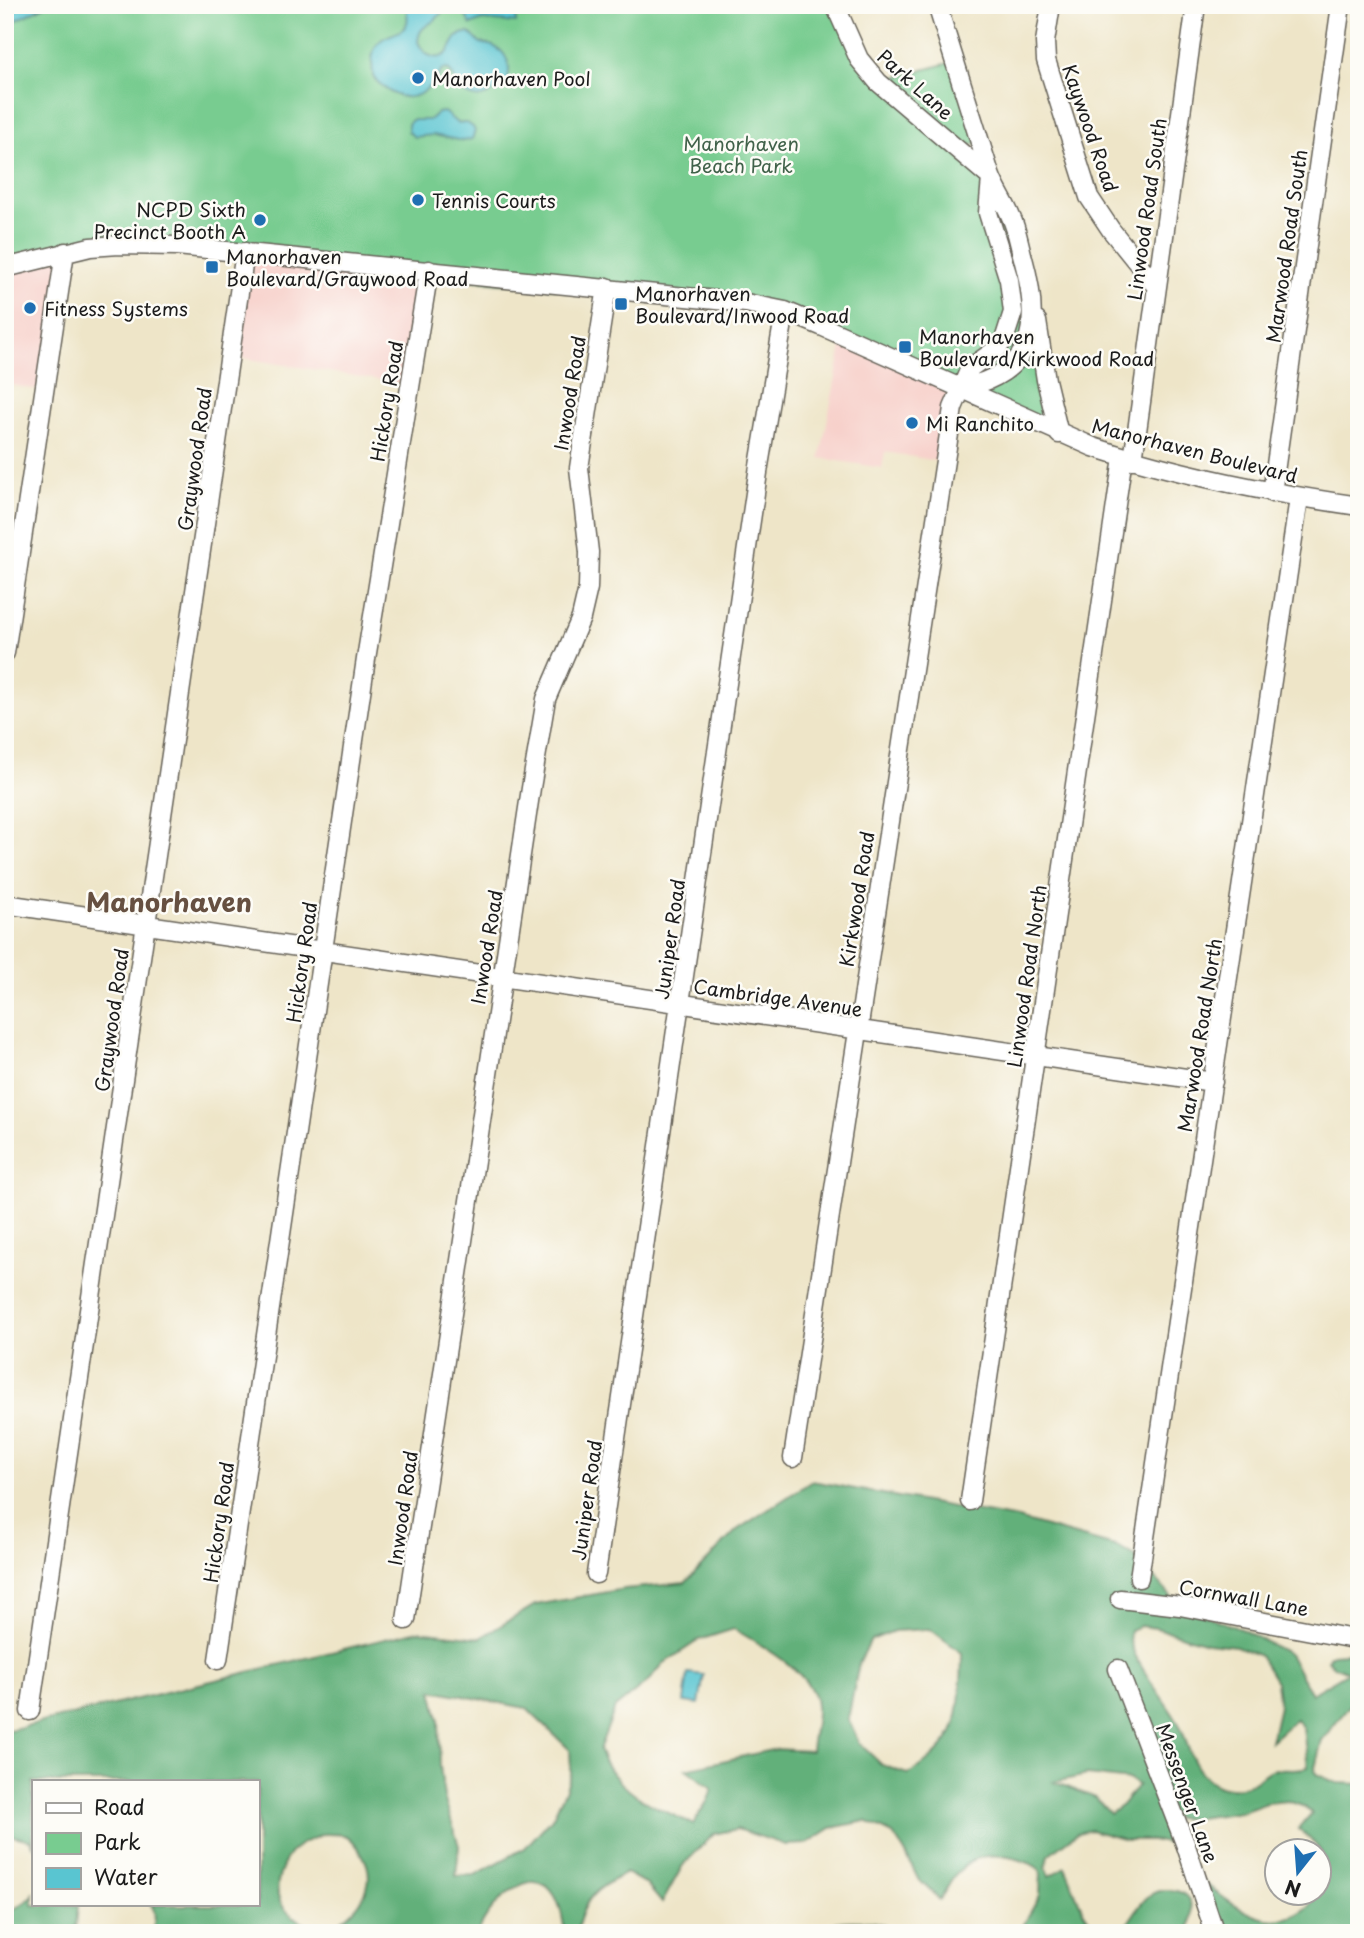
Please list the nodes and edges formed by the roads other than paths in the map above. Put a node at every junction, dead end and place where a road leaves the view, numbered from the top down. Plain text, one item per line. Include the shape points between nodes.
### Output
1 (835, 5) edge
2 (937, 5) edge
3 (1051, 5) edge
4 (1196, 5) edge
5 (1341, 5) edge
6 (991, 178) junction
7 (65, 252) junction
8 (245, 252) junction
9 (5, 268) edge
10 (429, 270) junction
11 (1156, 286) junction
12 (607, 287) junction
13 (1032, 290) junction
14 (785, 311) junction
15 (961, 388) junction
16 (1059, 434) junction
17 (1128, 458) junction
18 (1272, 493) junction
19 (1299, 498) junction
20 (1359, 506) edge
21 (5, 653) edge
22 (5, 904) edge
23 (146, 925) junction
24 (324, 951) junction
25 (502, 977) junction
26 (681, 1003) junction
27 (858, 1030) junction
28 (1035, 1056) junction
29 (1213, 1082) junction
30 (793, 1458) dead end
31 (970, 1501) dead end
32 (596, 1574) dead end
33 (1139, 1578) dead end
34 (1120, 1599) dead end
35 (407, 1620) dead end
36 (1358, 1634) edge
37 (218, 1660) dead end
38 (1118, 1669) dead end
39 (30, 1711) dead end
40 (1216, 1933) edge

1 - 6 street, Park Lane via 859,59 878,82
2 - 6 street
3 - 11 street, Kaywood Road via 1046,61 1089,197
4 - 11 street, Linwood Road South
5 - 18 street, Marwood Road South
6 - 13 street via 1012,219
6 - 15 street, Kirkwood Road via 988,213 1009,280 1013,312 998,348 970,369
7 - 8 street, Manorhaven Boulevard via 119,245
7 - 9 street, Manorhaven Boulevard
7 - 21 street
8 - 10 street, Manorhaven Boulevard
8 - 23 street, Graywood Road
10 - 12 street, Manorhaven Boulevard
10 - 24 street, Hickory Road
11 - 17 street, Linwood Road South
12 - 14 street, Manorhaven Boulevard
12 - 25 street, Inwood Road via 579,468 590,552 588,588 581,618 546,699
13 - 15 street via 1031,324 1020,356 992,380
13 - 16 street
14 - 15 street, Manorhaven Boulevard
14 - 26 street, Juniper Road
15 - 16 street, Manorhaven Boulevard
15 - 27 street, Kirkwood Road via 953,408
16 - 17 street, Manorhaven Boulevard
17 - 18 street, Manorhaven Boulevard
17 - 28 street, Linwood Road North
18 - 19 street, Manorhaven Boulevard
19 - 20 street, Manorhaven Boulevard
19 - 29 street, Marwood Road North
22 - 23 street, Cambridge Avenue
23 - 24 street, Cambridge Avenue
23 - 39 street, Graywood Road
24 - 25 street, Cambridge Avenue
24 - 37 street, Hickory Road
25 - 26 street, Cambridge Avenue
25 - 35 street, Inwood Road
26 - 27 street, Cambridge Avenue
26 - 32 street, Juniper Road
27 - 28 street, Cambridge Avenue
27 - 30 street, Kirkwood Road
28 - 29 street, Cambridge Avenue
28 - 31 street, Linwood Road North
29 - 33 street, Marwood Road North
34 - 36 street, Cornwall Lane
38 - 40 street, Messenger Lane

